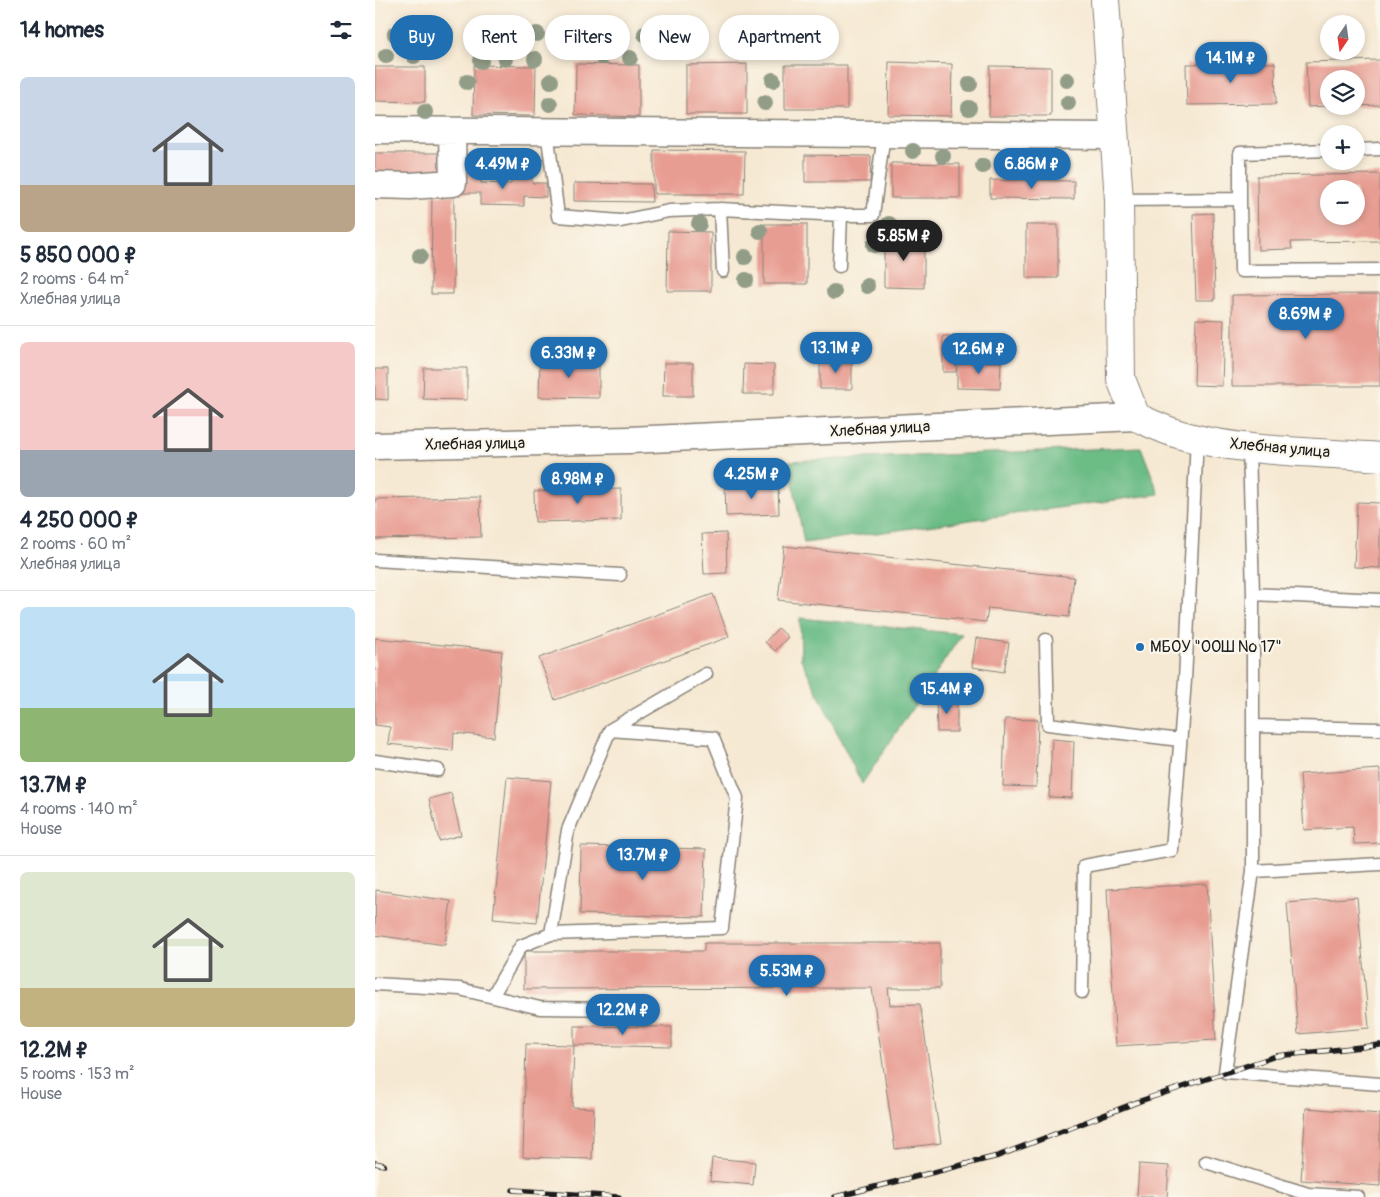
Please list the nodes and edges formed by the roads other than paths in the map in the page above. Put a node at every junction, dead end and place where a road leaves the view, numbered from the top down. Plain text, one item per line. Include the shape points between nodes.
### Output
1 (1105, 0) edge
2 (375, 130) edge
3 (452, 130) junction
4 (547, 130) junction
5 (884, 134) junction
6 (1115, 136) junction
7 (1380, 149) edge
8 (1320, 150) edge
9 (1365, 150) edge
10 (375, 186) edge
11 (1241, 199) junction
12 (1119, 200) junction
13 (720, 208) junction
14 (841, 215) junction
15 (839, 266) dead end
16 (1380, 270) edge
17 (723, 271) dead end
18 (1136, 417) junction
19 (1197, 439) junction
20 (375, 446) edge
21 (1249, 447) junction
22 (1380, 457) edge
23 (375, 560) edge
24 (620, 575) dead end
25 (1253, 594) junction
26 (1380, 600) edge
27 (1046, 640) dead end
28 (706, 674) dead end
29 (1254, 726) junction
30 (1380, 728) edge
31 (610, 730) junction
32 (1180, 740) junction
33 (375, 761) edge
34 (438, 770) dead end
35 (1380, 864) edge
36 (1253, 870) junction
37 (551, 934) junction
38 (375, 984) edge
39 (1082, 992) dead end
40 (493, 995) junction
41 (627, 1009) dead end
42 (1380, 1084) edge
43 (1206, 1162) dead end
44 (1358, 1197) edge

1 - 6 street
2 - 3 street
3 - 4 street
3 - 10 street via 453,182
4 - 5 street
4 - 13 lane via 558,216 621,221 669,210
5 - 6 street
5 - 14 lane via 873,215
6 - 12 street
7 - 9 lane
8 - 11 lane via 1240,153
11 - 12 lane
11 - 16 lane via 1241,271
12 - 18 street via 1121,379
13 - 14 lane
13 - 17 lane
14 - 15 lane
18 - 19 street, Хлебная улица
18 - 20 street, Хлебная улица via 629,440
19 - 21 street, Хлебная улица
19 - 32 lane
21 - 22 street, Хлебная улица
21 - 25 lane
23 - 24 lane
25 - 26 lane
25 - 29 lane
27 - 32 lane via 1048,724
28 - 31 lane
29 - 30 lane
29 - 36 lane
31 - 37 lane via 568,830
31 - 37 lane via 713,738 737,798 723,928
32 - 39 lane via 1172,850 1084,866
33 - 34 lane
35 - 36 lane
36 - 42 lane via 1225,1072
37 - 40 lane via 521,946
38 - 40 lane via 460,989
40 - 41 lane via 540,1008
43 - 44 lane via 1308,1194

